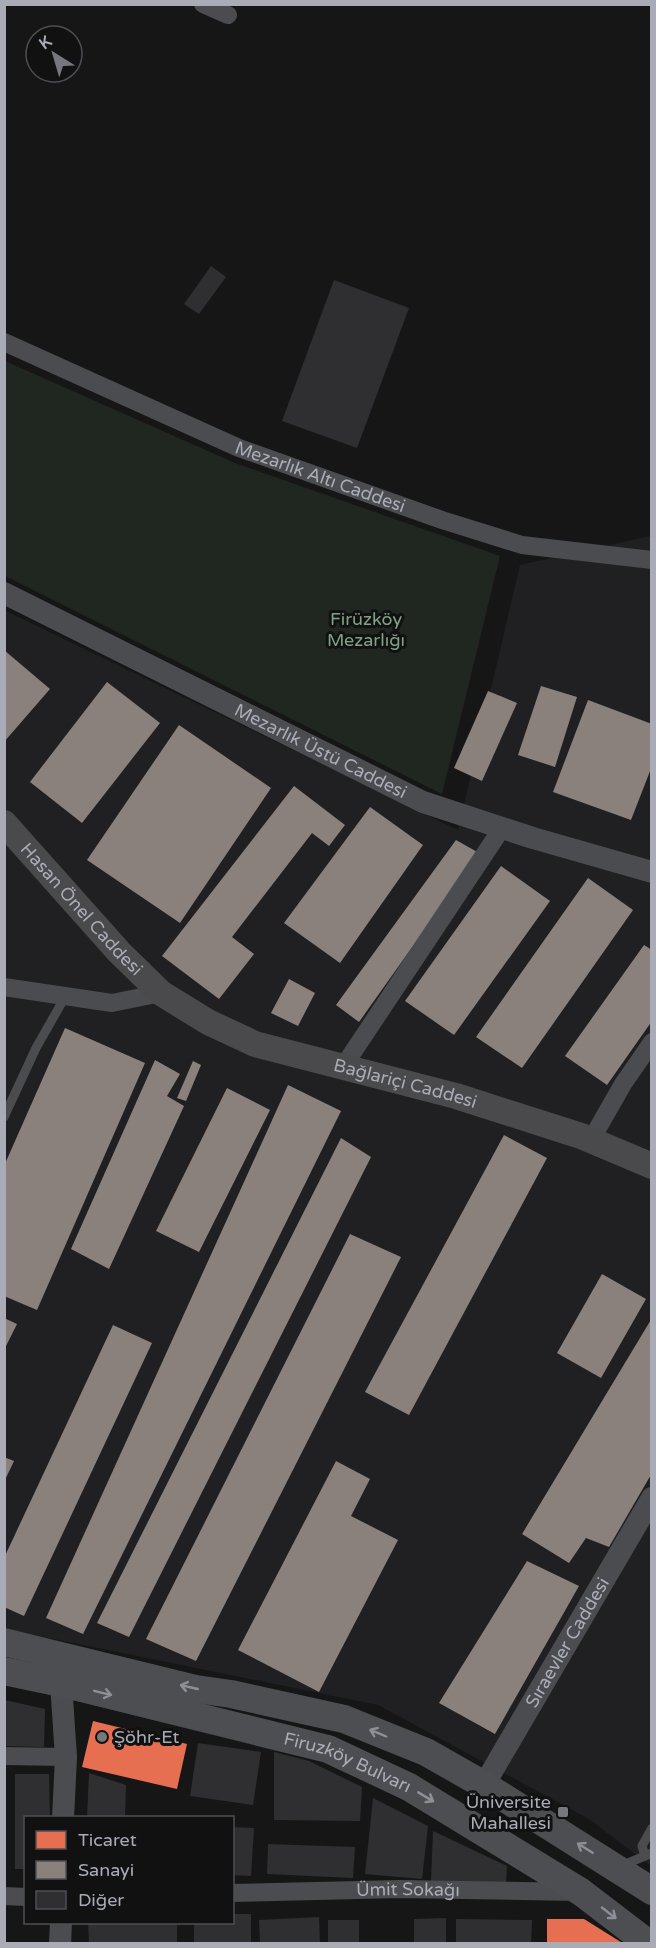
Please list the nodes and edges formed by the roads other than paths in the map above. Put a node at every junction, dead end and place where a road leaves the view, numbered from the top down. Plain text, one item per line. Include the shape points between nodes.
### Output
1 (203, 4) edge
2 (228, 15) dead end
3 (4, 342) edge
4 (651, 560) edge
5 (4, 593) edge
6 (4, 823) edge
7 (502, 828) junction
8 (651, 872) edge
9 (4, 987) edge
10 (162, 993) junction
11 (65, 997) junction
12 (651, 1042) edge
13 (343, 1067) junction
14 (4, 1117) edge
15 (591, 1140) junction
16 (651, 1166) edge
17 (651, 1498) edge
18 (16, 1645) edge
19 (4, 1671) edge
20 (61, 1683) junction
21 (4, 1756) edge
22 (66, 1757) junction
23 (484, 1785) junction
24 (63, 1816) edge
25 (651, 1828) edge
26 (648, 1854) edge
27 (616, 1868) junction
28 (581, 1892) junction
29 (651, 1892) edge
30 (234, 1893) edge
31 (4, 1896) edge
32 (24, 1897) edge
33 (60, 1924) edge
34 (60, 1944) edge
35 (649, 1944) edge

1 - 2 street
3 - 4 street, Mezarlık Altı Caddesi via 239,448 442,520 522,545
5 - 7 street, Mezarlık Üstü Caddesi via 423,802
6 - 10 main road, Hasan Önel Caddesi via 119,952
7 - 8 street, Mezarlık Üstü Caddesi
7 - 13 street
9 - 11 street
10 - 11 street via 111,1003
10 - 13 main road, Bağlariçi Caddesi via 208,1022 255,1044
11 - 14 lane
12 - 15 street
13 - 15 main road, Bağlariçi Caddesi via 456,1096
15 - 16 main road, Bağlariçi Caddesi
17 - 23 street, Sıraevler Caddesi
18 - 20 main road via 46,1655
23 -> 18 main road, Firuzköy Bulvarı via 426,1752 344,1719 196,1689
19 - 20 main road, Firuzköy Bulvarı
20 - 22 street
20 -> 28 main road, Firuzköy Bulvarı via 328,1749 409,1787
21 - 22 street
22 - 24 street
27 -> 23 main road, Firuzköy Bulvarı
25 - 26 lane via 642,1846
26 - 27 lane
27 - 29 main road, Firuzköy Bulvarı
28 - 30 street, Ümit Sokağı via 400,1889
28 -> 35 main road, Firuzköy Bulvarı
31 - 32 street
33 - 34 street

